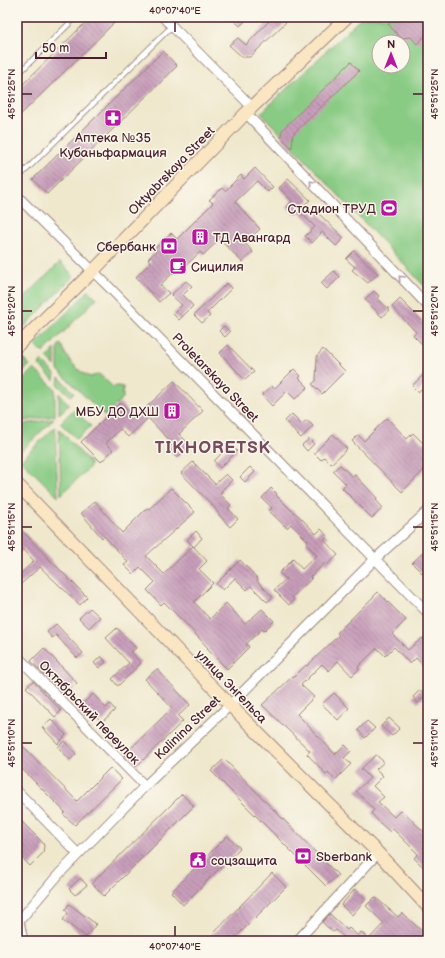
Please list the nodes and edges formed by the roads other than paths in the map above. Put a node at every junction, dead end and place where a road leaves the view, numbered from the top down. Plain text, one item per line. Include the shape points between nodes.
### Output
1 (76, 17) edge
2 (163, 17) edge
3 (347, 17) edge
4 (172, 26) junction
5 (17, 75) edge
6 (249, 110) junction
7 (17, 177) edge
8 (17, 196) edge
9 (93, 271) junction
10 (428, 306) edge
11 (17, 346) edge
12 (17, 484) edge
13 (428, 510) edge
14 (375, 559) junction
15 (428, 613) edge
16 (17, 656) edge
17 (230, 705) junction
18 (145, 786) junction
19 (17, 790) edge
20 (78, 854) junction
21 (378, 854) junction
22 (428, 907) edge
23 (18, 920) edge
24 (23, 941) edge
25 (297, 941) edge

1 - 5 lane
2 - 4 street
3 - 6 main road, Oktyabrskaya Street
4 - 6 street
4 - 7 lane
6 - 9 main road, Oktyabrskaya Street
10 -> 6 street
8 - 9 street, Proletarskaya Street
9 - 11 main road, Oktyabrskaya Street
9 - 14 street, Proletarskaya Street
12 - 17 main road, улица Энгельса
13 - 14 street, Kalinina Street
14 - 15 street, Proletarskaya Street
14 - 17 street, Kalinina Street
16 - 18 street, Октябрьский переулок
17 - 18 street, Kalinina Street
17 - 21 main road, улица Энгельса
18 - 20 street, Kalinina Street
19 - 20 street
20 - 23 street, Kalinina Street
21 - 22 main road, улица Энгельса
21 - 25 street
23 - 24 street, Kalinina Street

